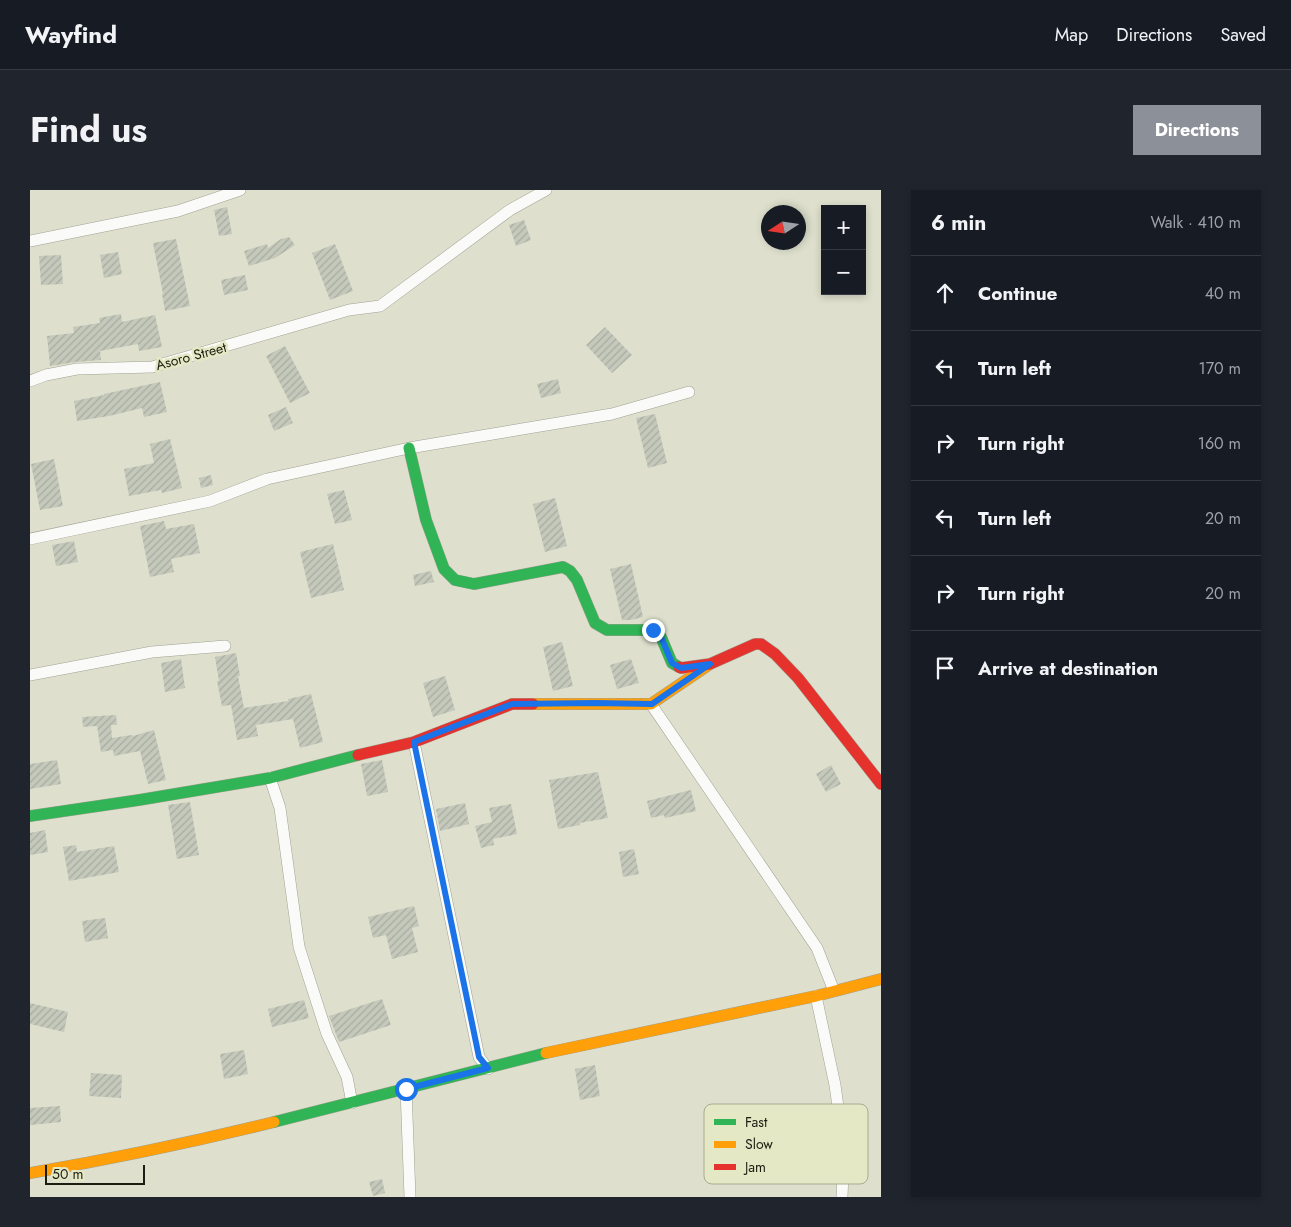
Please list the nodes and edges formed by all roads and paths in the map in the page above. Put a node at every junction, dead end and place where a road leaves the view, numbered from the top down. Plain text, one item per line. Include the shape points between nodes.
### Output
1 (240, 190) edge
2 (546, 190) edge
3 (30, 241) edge
4 (30, 381) edge
5 (689, 392) dead end
6 (409, 448) junction
7 (30, 539) edge
8 (226, 646) dead end
9 (710, 664) junction
10 (30, 675) edge
11 (652, 704) junction
12 (414, 742) junction
13 (270, 778) junction
14 (881, 784) edge
15 (30, 816) edge
16 (881, 979) edge
17 (834, 992) junction
18 (816, 996) junction
19 (488, 1068) junction
20 (406, 1089) junction
21 (352, 1103) junction
22 (838, 1104) edge
23 (30, 1173) edge
24 (843, 1184) edge
25 (410, 1197) edge
26 (842, 1197) edge

1 - 3 street via 178,211
2 - 4 street, Asoro Street via 510,210 380,306 349,310 152,367 77,369 46,374
5 - 6 street via 612,414
6 - 7 street via 267,479 210,501
6 - 9 street via 429,528 444,569 455,580 474,584 563,567 576,580 596,623 607,630 653,630 661,637 672,663 681,668
8 - 10 street via 152,652
9 - 11 street
9 - 14 street via 761,644 798,678
11 - 12 street via 512,704
11 - 17 street via 817,948
12 - 13 street
12 - 19 street via 479,1057
13 - 15 street
13 - 21 street via 280,808 299,947 327,1034 347,1076
16 - 17 street
17 - 18 street
18 - 19 street
18 - 22 street
19 - 20 street
20 - 21 street
20 - 25 street
21 - 23 street via 206,1139
24 - 26 street

